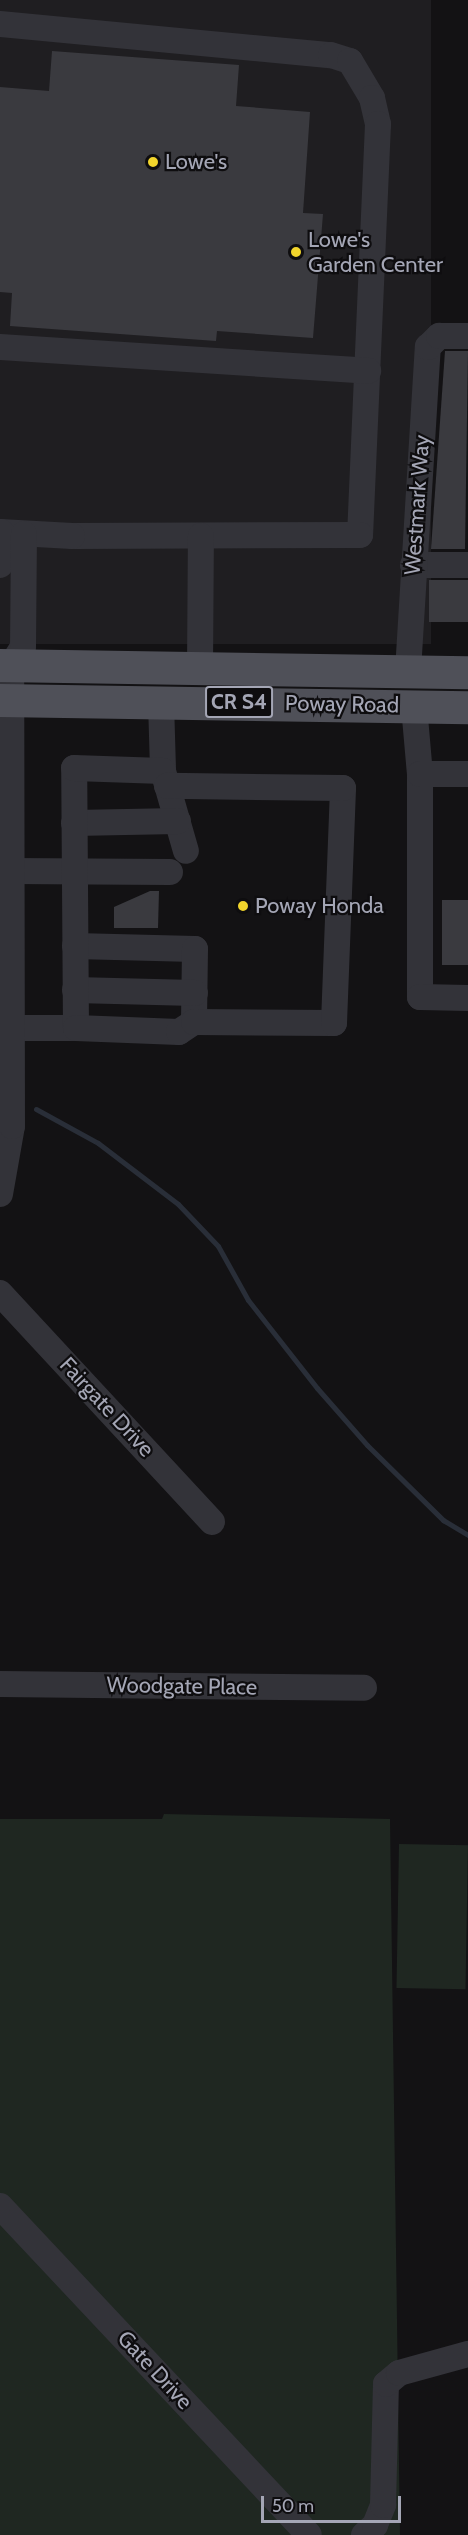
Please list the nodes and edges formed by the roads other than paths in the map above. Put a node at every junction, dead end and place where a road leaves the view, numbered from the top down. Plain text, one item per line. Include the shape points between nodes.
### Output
1 (0, 24) edge
2 (468, 336) edge
3 (0, 347) edge
4 (368, 371) junction
5 (8, 533) edge
6 (201, 536) junction
7 (0, 565) edge
8 (413, 565) junction
9 (468, 565) edge
10 (4, 660) edge
11 (200, 668) junction
12 (408, 672) junction
13 (468, 672) edge
14 (468, 689) edge
15 (5, 700) edge
16 (161, 702) junction
17 (270, 703) junction
18 (414, 706) junction
19 (468, 707) edge
20 (420, 774) junction
21 (468, 774) edge
22 (165, 778) junction
23 (178, 821) junction
24 (74, 823) junction
25 (186, 851) dead end
26 (75, 870) junction
27 (11, 871) junction
28 (170, 872) dead end
29 (75, 946) junction
30 (75, 990) junction
31 (195, 993) junction
32 (468, 998) edge
33 (194, 1022) junction
34 (12, 1028) junction
35 (76, 1028) junction
36 (0, 1194) edge
37 (0, 1293) edge
38 (212, 1522) dead end
39 (0, 1684) edge
40 (364, 1688) dead end
41 (0, 2206) edge
42 (468, 2354) edge
43 (309, 2535) edge
44 (363, 2535) edge

1 - 4 street via 313,50 350,61 372,98 378,124
2 - 8 street, Westmark Way via 432,339 428,347
3 - 4 street
4 - 6 street via 360,535
5 - 6 street
5 - 7 street
5 - 10 street via 23,647
6 - 11 street
8 - 9 street
8 - 12 street, Westmark Way
10 - 11 main road, Poway Road / CR S4
10 - 15 street
11 - 12 main road, Poway Road / CR S4
12 - 13 main road, Poway Road / CR S4
12 - 17 main road via 404,688 397,693 310,693
14 - 18 main road via 433,689
15 - 16 main road, Poway Road / CR S4
15 - 27 street
16 - 17 main road, Poway Road / CR S4
16 - 22 street
17 - 18 main road, Poway Road / CR S4
18 - 19 main road, Poway Road / CR S4
18 - 20 street
20 - 21 street
20 - 32 street via 420,998
22 - 23 street
22 - 24 street via 74,768
22 - 33 street via 343,788 334,1023
23 - 24 street
23 - 25 street
24 - 26 street
26 - 27 street
26 - 28 street
26 - 29 street
27 - 34 street
29 - 30 street
29 - 31 street via 195,949
30 - 31 street
30 - 35 street
31 - 33 street
33 - 35 street via 179,1032
34 - 35 street
34 - 36 street via 12,1126
37 - 38 street, Fairgate Drive
39 - 40 street, Woodgate Place
41 - 43 street, Gate Drive
42 - 44 street via 399,2373 386,2384 383,2505 375,2525

